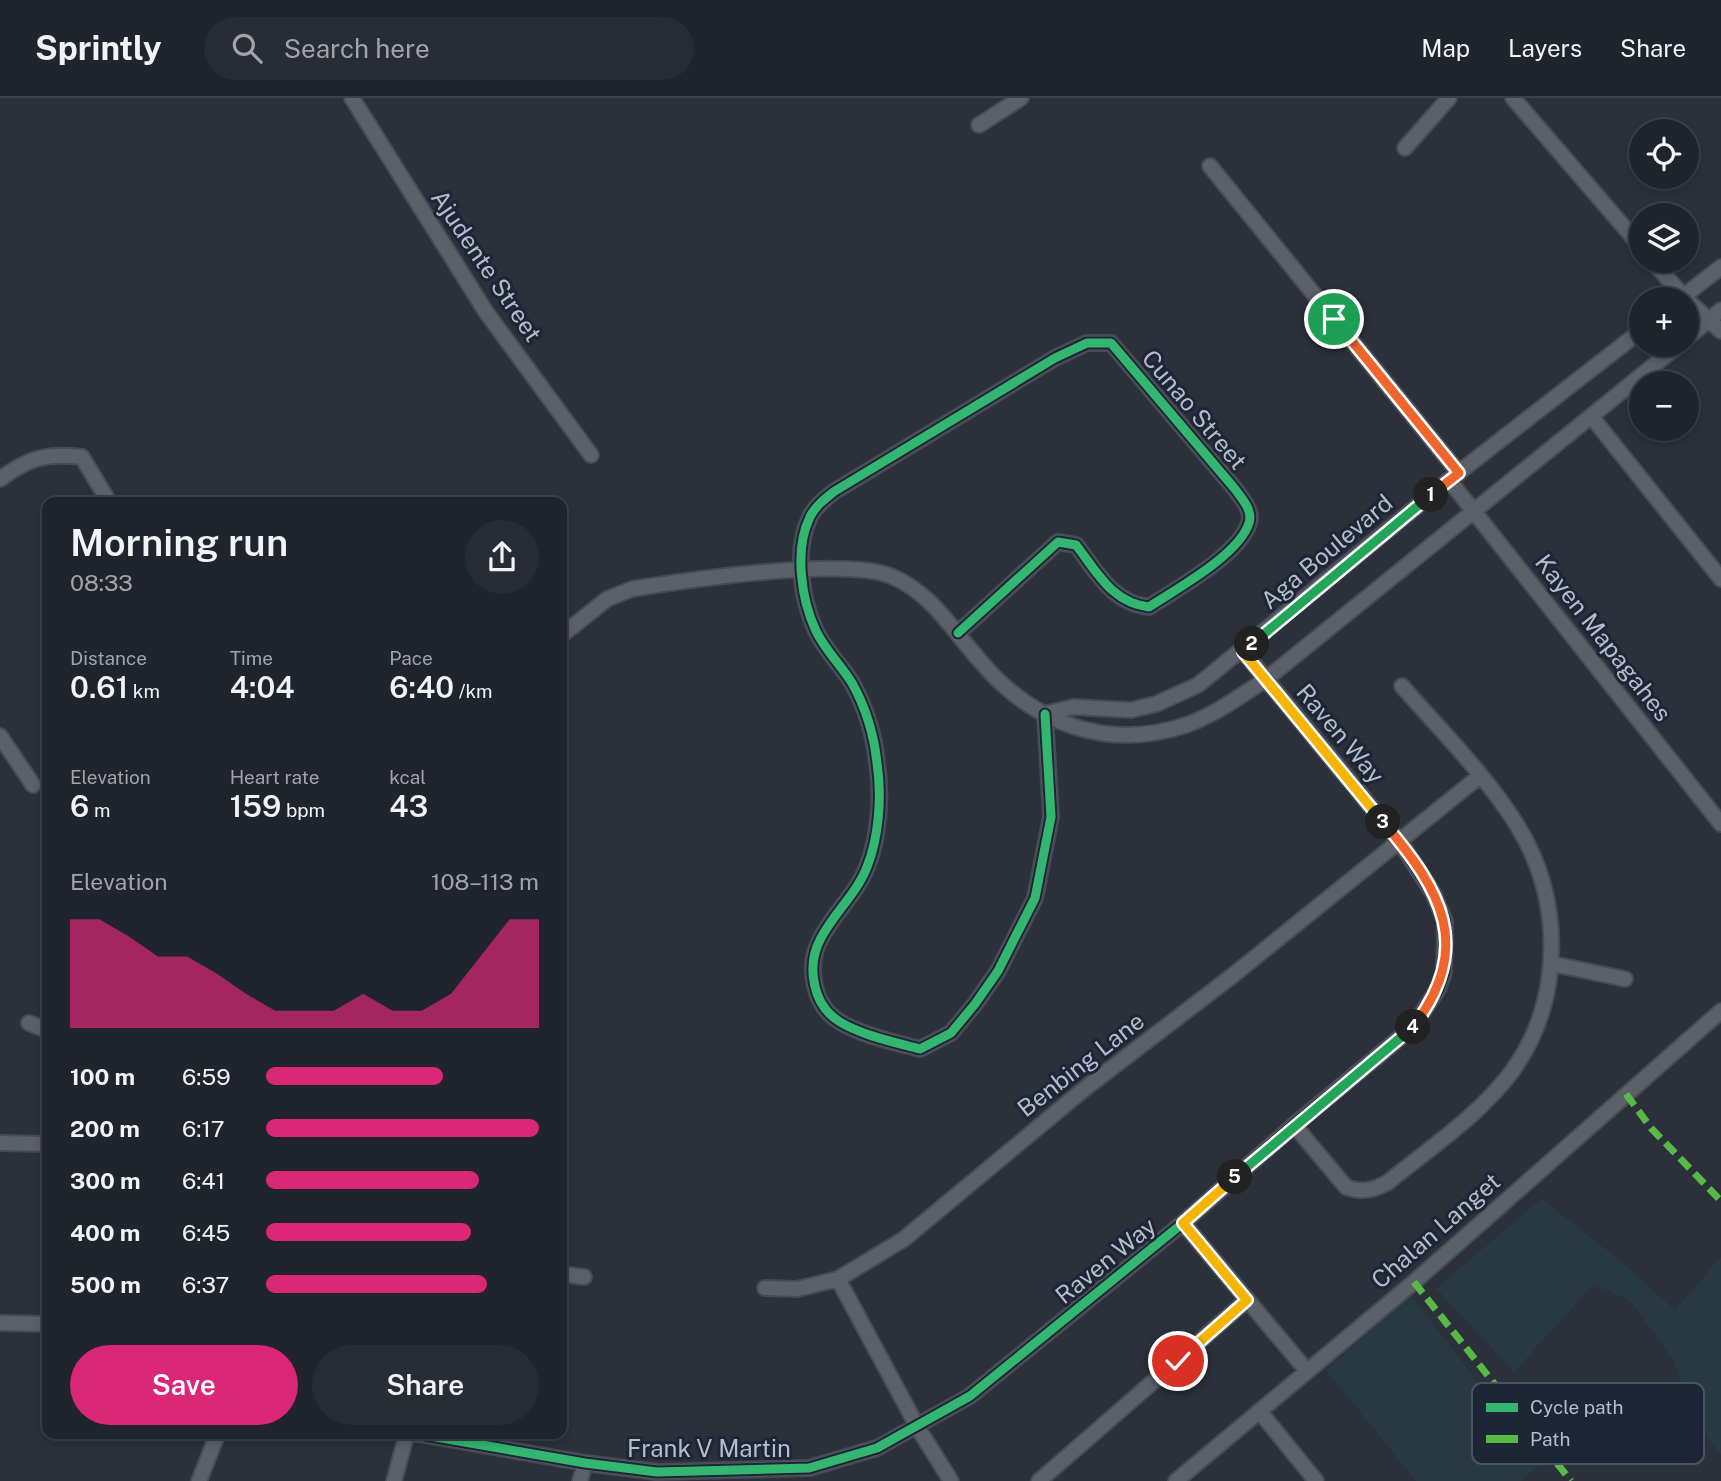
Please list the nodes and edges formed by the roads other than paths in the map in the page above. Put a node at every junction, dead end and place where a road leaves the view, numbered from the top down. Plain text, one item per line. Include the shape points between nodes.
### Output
1 (352, 98) edge
2 (1021, 98) edge
3 (1448, 98) edge
4 (1513, 98) edge
5 (979, 125) dead end
6 (1405, 148) dead end
7 (1210, 166) dead end
8 (1629, 233) edge
9 (1721, 267) edge
10 (1662, 273) edge
11 (1674, 287) edge
12 (1698, 287) edge
13 (1699, 306) edge
14 (1716, 314) edge
15 (1699, 328) edge
16 (1721, 331) edge
17 (1629, 340) edge
18 (1664, 357) edge
19 (1591, 416) junction
20 (591, 455) dead end
21 (1454, 476) junction
22 (0, 479) edge
23 (106, 497) edge
24 (1474, 512) junction
25 (802, 570) junction
26 (1721, 579) edge
27 (567, 631) edge
28 (958, 633) junction
29 (1243, 652) junction
30 (1265, 680) junction
31 (1402, 686) dead end
32 (1045, 714) junction
33 (0, 736) edge
34 (1480, 776) junction
35 (33, 785) dead end
36 (1721, 824) edge
37 (1400, 842) junction
38 (1553, 964) junction
39 (1625, 979) dead end
40 (1721, 1011) edge
41 (29, 1023) dead end
42 (42, 1028) edge
43 (1294, 1125) junction
44 (0, 1143) edge
45 (42, 1144) edge
46 (1183, 1223) junction
47 (567, 1275) edge
48 (584, 1277) dead end
49 (838, 1279) junction
50 (765, 1288) dead end
51 (1247, 1300) junction
52 (0, 1323) edge
53 (42, 1324) edge
54 (1307, 1371) junction
55 (1261, 1413) junction
56 (918, 1428) junction
57 (216, 1439) edge
58 (405, 1439) edge
59 (447, 1439) edge
60 (585, 1463) junction
61 (737, 1476) edge
62 (199, 1481) edge
63 (394, 1481) edge
64 (580, 1481) edge
65 (951, 1481) edge
66 (1039, 1481) edge
67 (1176, 1481) edge
68 (1316, 1481) edge

1 - 20 street, Ajudente Street via 486,312
2 - 5 street
3 - 6 street
4 - 8 street
7 - 21 street, Kayen Mapagahes
9 - 12 street
10 - 11 street
13 - 14 street
14 - 15 street
14 - 16 street
17 - 21 street, Aga Boulevard
18 - 19 street
19 - 24 street
19 - 26 street
21 - 24 street, Kayen Mapagahes
21 - 29 street, Aga Boulevard
22 - 23 street via 34,459 54,454 82,457
24 - 30 street
24 - 36 street, Kayen Mapagahes
25 - 27 street via 632,589 607,599
25 - 28 street via 887,575 928,598
25 - 28 street, Cunao Street via 802,548 811,515 835,491 1055,358 1087,343 1111,343 1235,489 1248,508 1249,522 1234,548 1149,607 1129,605 1111,590 1076,545 1058,542
25 - 32 street via 816,632 862,703 878,765 874,849 866,870 819,941 811,975 821,1001 838,1021 920,1049 951,1033 998,971 1035,898 1045,850 1051,817
28 - 32 street via 1010,694
29 - 30 street, Raven Way
29 - 32 street, Aga Boulevard via 1198,685 1156,704 1131,710 1073,707
30 - 32 street via 1188,725 1156,733 1092,733 1067,727
30 - 37 street, Raven Way
31 - 34 street
33 - 35 street
34 - 37 street, Benbing Lane
34 - 38 street via 1517,825 1531,853 1541,880
37 - 43 street, Raven Way via 1445,921 1447,947 1438,989 1413,1027
37 - 49 street, Benbing Lane via 1083,1090 904,1239
38 - 39 street
38 - 43 street via 1542,1012 1512,1070 1481,1105 1387,1183 1373,1190 1346,1186
40 - 54 street, Chalan Langet
41 - 42 street
43 - 46 street, Raven Way
44 - 45 street
46 - 51 street
46 - 56 street, Raven Way via 970,1396
47 - 48 street
49 - 50 street, Benbing Lane via 797,1289
49 - 56 street
51 - 54 street
51 - 66 street
52 - 53 street
54 - 55 street, Chalan Langet
55 - 67 street, Chalan Langet
55 - 68 street
56 - 61 street, Frank V Martin via 877,1448 809,1468
56 - 65 street
57 - 62 street
58 - 63 street
59 - 60 street, Frank V Martin
60 - 61 street, Frank V Martin
60 - 64 street

